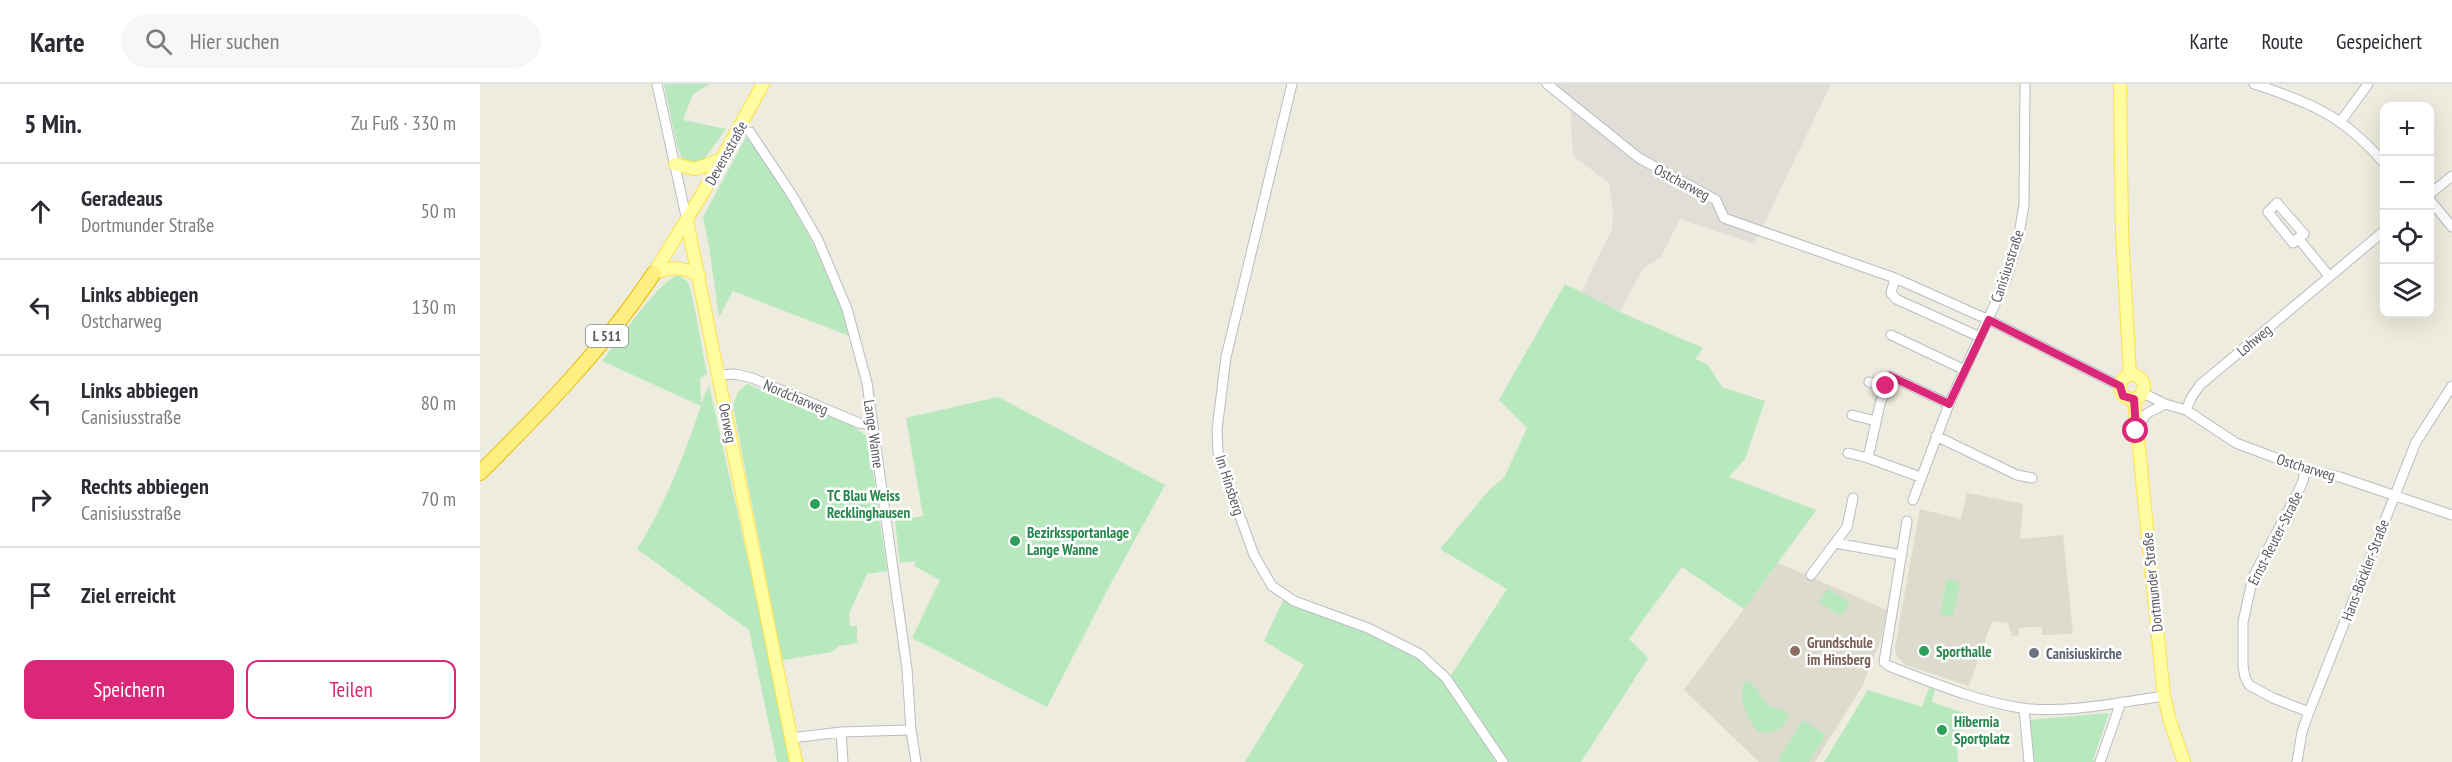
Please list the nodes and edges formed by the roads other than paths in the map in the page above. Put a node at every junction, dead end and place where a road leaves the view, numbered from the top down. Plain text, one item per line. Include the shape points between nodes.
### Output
1 (657, 84) edge
2 (763, 84) edge
3 (1292, 84) edge
4 (1547, 84) edge
5 (2025, 84) edge
6 (2120, 84) edge
7 (2254, 84) edge
8 (2368, 84) edge
9 (2342, 121) junction
10 (750, 132) dead end
11 (723, 159) junction
12 (2380, 159) edge
13 (675, 164) junction
14 (2452, 176) edge
15 (2434, 191) edge
16 (2434, 205) edge
17 (687, 221) junction
18 (2452, 227) edge
19 (2380, 235) edge
20 (2298, 238) dead end
21 (654, 273) junction
22 (699, 275) junction
23 (2329, 276) junction
24 (1894, 278) junction
25 (1989, 320) junction
26 (1891, 335) dead end
27 (1980, 337) junction
28 (1965, 370) junction
29 (719, 375) junction
30 (2130, 375) junction
31 (1869, 382) dead end
32 (1886, 386) junction
33 (2120, 386) junction
34 (2452, 386) edge
35 (2138, 396) junction
36 (1949, 404) junction
37 (2166, 404) junction
38 (2186, 410) junction
39 (1852, 415) dead end
40 (1876, 421) junction
41 (873, 424) junction
42 (2136, 431) junction
43 (1936, 436) junction
44 (1848, 453) dead end
45 (1868, 458) junction
46 (2305, 469) junction
47 (480, 473) edge
48 (1920, 477) junction
49 (2032, 478) dead end
50 (2393, 494) junction
51 (1853, 498) dead end
52 (1913, 500) dead end
53 (2452, 515) edge
54 (1907, 521) dead end
55 (1835, 543) junction
56 (1902, 555) junction
57 (1810, 576) dead end
58 (2164, 696) junction
59 (2121, 702) junction
60 (2024, 708) junction
61 (2309, 712) junction
62 (907, 730) dead end
63 (841, 732) junction
64 (791, 738) junction
65 (796, 762) edge
66 (843, 762) edge
67 (916, 762) edge
68 (1503, 762) edge
69 (2030, 762) edge
70 (2100, 762) edge
71 (2184, 762) edge
72 (2297, 762) edge

1 - 13 street, Oerweg
2 - 11 main road, Devensstraße / L 511
3 - 68 street, Im Hinsberg via 1226,357 1217,430 1222,467 1261,572 1272,586 1294,601 1390,637 1420,654 1446,678
4 - 24 street, Ostcharweg via 1639,158 1716,200 1724,218
5 - 25 street, Canisiusstraße via 2024,205 2017,245
6 - 30 main road via 2122,232
7 - 9 street via 2297,98
8 - 9 street
9 - 12 street
10 - 41 street, Lange Wanne via 818,240 847,309 867,383
11 - 13 main road via 695,170
11 - 17 main road, Devensstraße / L 511
13 - 17 street, Oerweg
14 - 15 street
16 - 18 street
17 - 21 main road, L 511
17 - 22 main road, Oerweg
19 - 23 street, Lohweg
20 - 23 street
21 - 22 main road via 682,267
21 - 47 highway, L 511 via 581,368
22 - 29 main road, Oerweg
23 - 38 street, Lohweg via 2200,385
24 - 25 street, Ostcharweg
24 - 27 street via 1892,296
25 - 27 street, Canisiusstraße
25 - 33 street, Ostcharweg
26 - 28 street
27 - 28 street, Canisiusstraße
28 - 36 street, Canisiusstraße
29 - 41 street, Nordcharweg via 752,378 859,423
29 - 64 main road, Oerweg
30 - 33 main road
30 - 35 main road via 2142,380 2144,386
31 - 32 street
32 - 36 street via 1890,376
32 - 40 street
33 - 35 main road via 2123,396
34 - 50 street, Hans-Böckler-Straße via 2416,442
35 - 37 street, Ostcharweg
35 - 42 main road, Dortmunder Straße
36 - 43 street, Canisiusstraße
37 - 38 street, Ostcharweg
37 - 42 street via 2146,414
38 - 46 street, Ostcharweg via 2236,442
39 - 40 street
40 - 45 street
41 - 67 street, Lange Wanne
42 - 58 main road, Dortmunder Straße
43 - 48 street, Canisiusstraße
43 - 49 street via 2017,475
44 - 45 street
45 - 48 street
46 - 50 street, Ostcharweg
46 - 61 street, Ernst-Reuter-Straße via 2297,494 2253,577 2242,622 2243,666 2249,685
48 - 52 street, Canisiusstraße
50 - 53 street, Ostcharweg
50 - 61 street, Hans-Böckler-Straße
51 - 55 street via 1847,527
54 - 56 street
55 - 56 street
55 - 57 street
56 - 60 street via 1884,662 1988,701
58 - 59 street
58 - 71 main road, Dortmunder Straße
59 - 60 street
59 - 70 street
60 - 69 street
61 - 72 street, Hans-Böckler-Straße
62 - 63 street
63 - 64 street
63 - 66 street
64 - 65 main road, Oerweg

